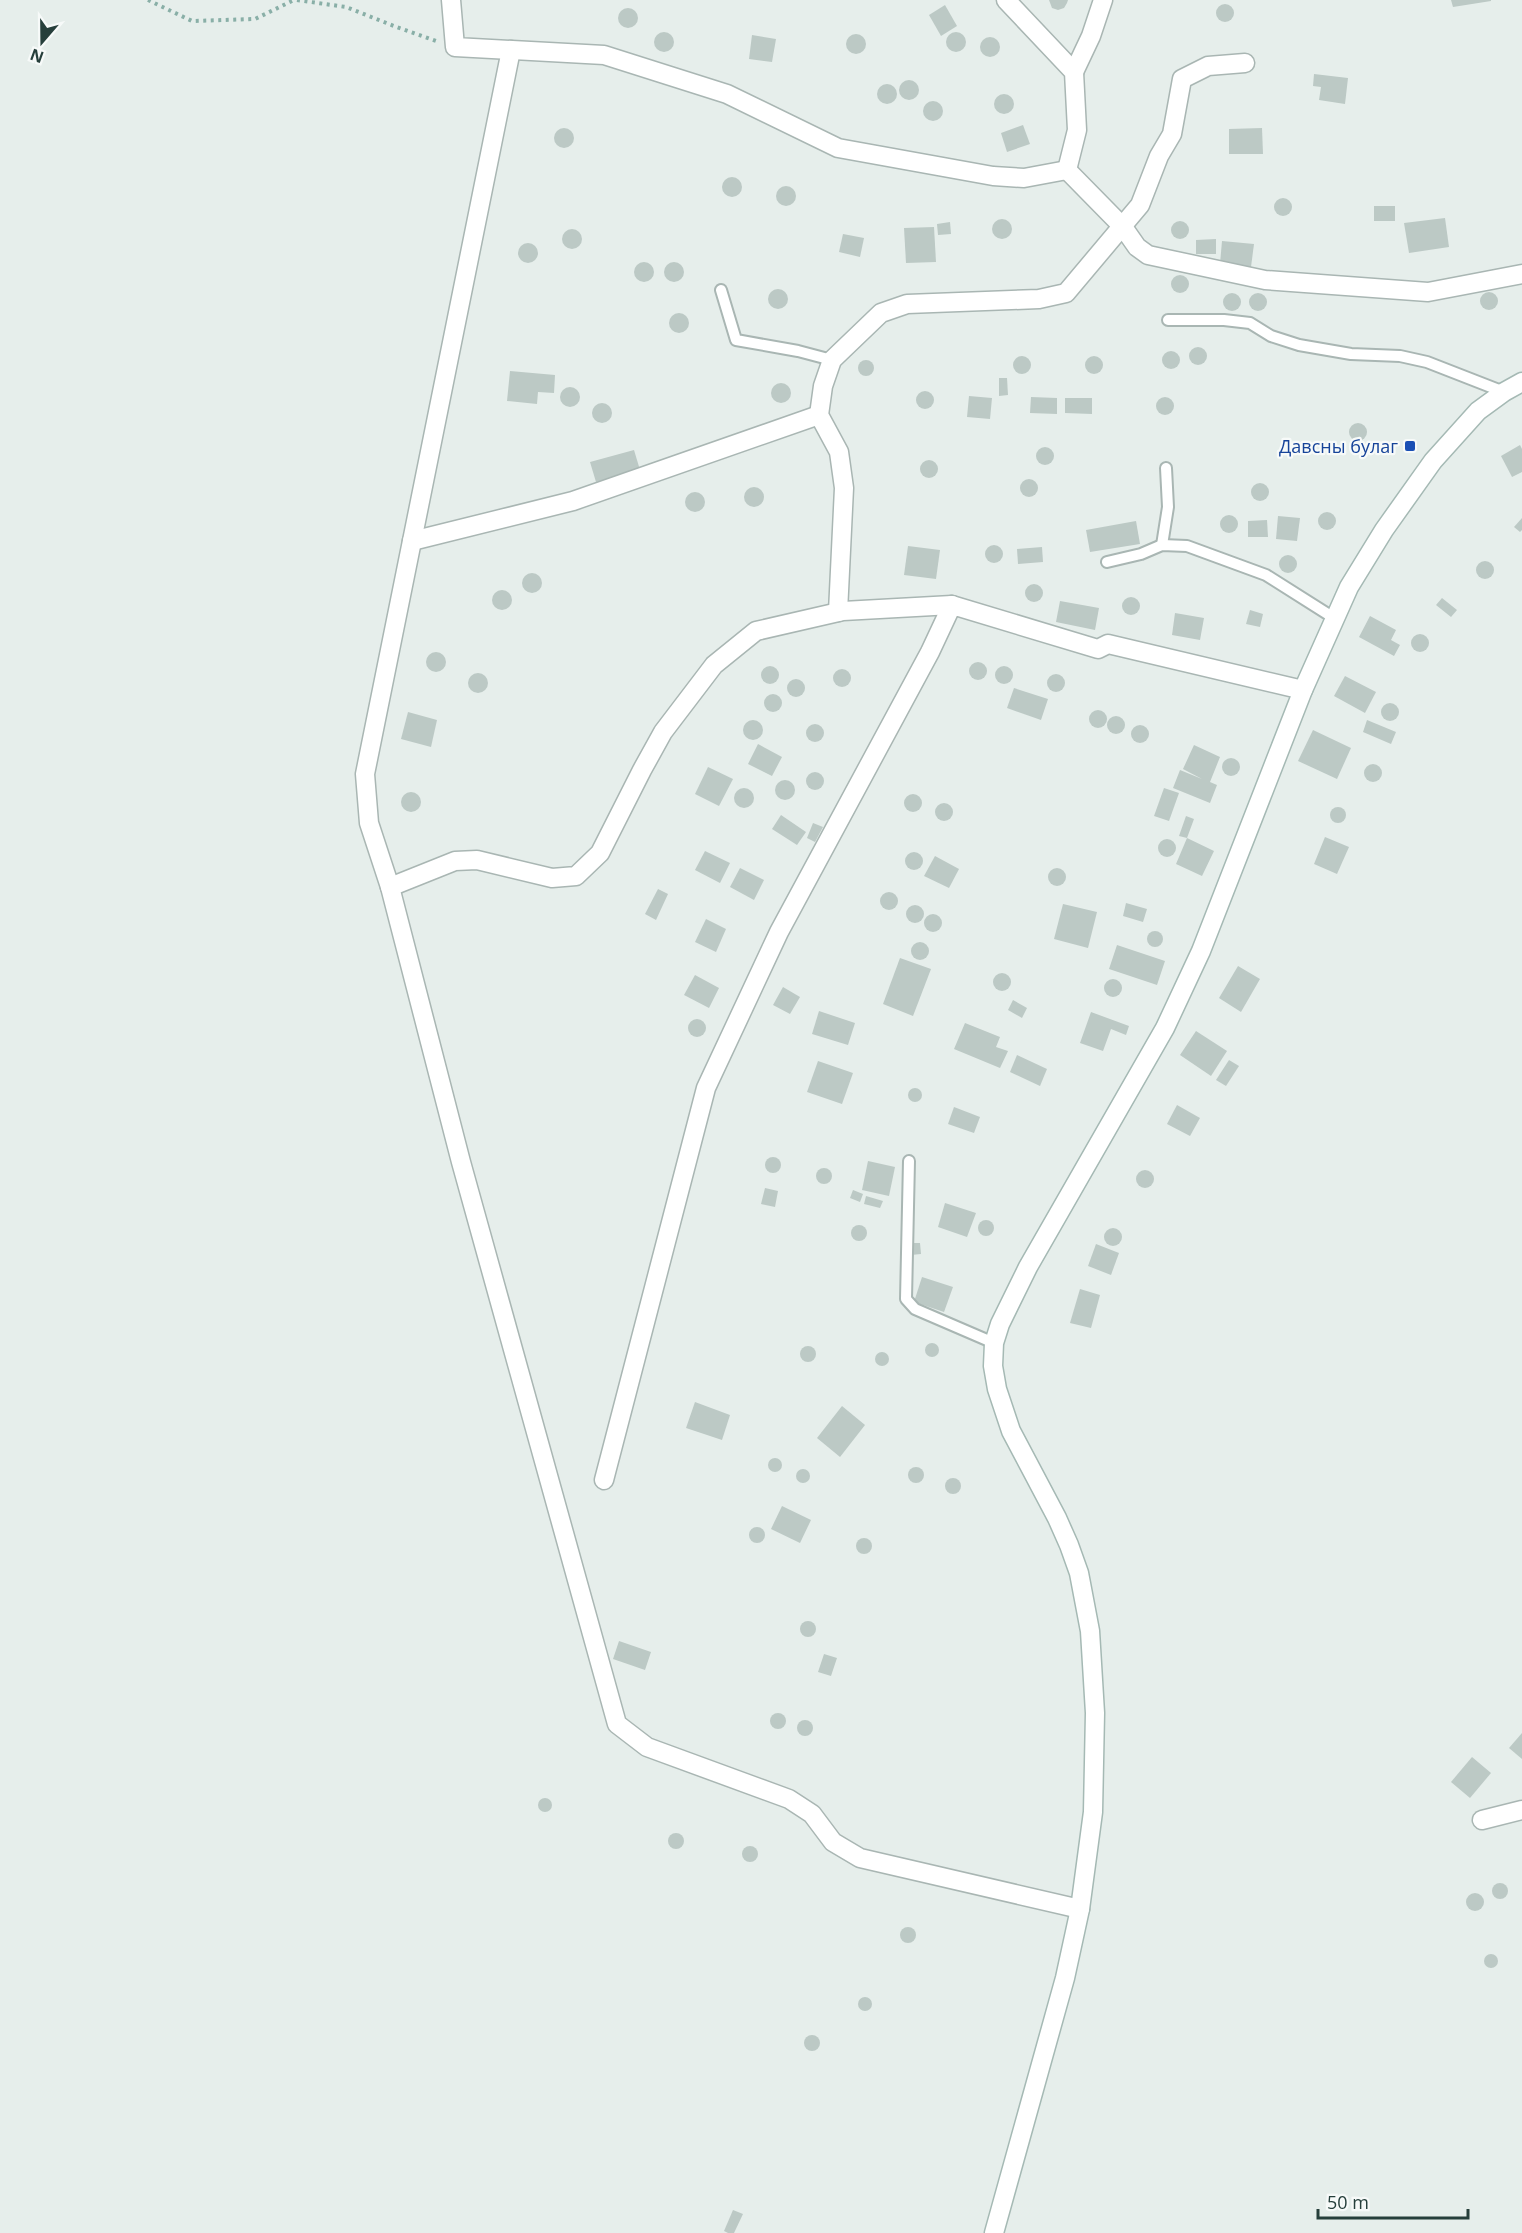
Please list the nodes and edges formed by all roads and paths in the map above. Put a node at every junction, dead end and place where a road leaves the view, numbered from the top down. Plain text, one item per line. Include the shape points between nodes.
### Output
1 (148, 0) edge
2 (296, 0) edge
3 (451, 0) edge
4 (1006, 0) edge
5 (1103, 0) edge
6 (455, 46) junction
7 (511, 50) junction
8 (1245, 63) dead end
9 (1074, 72) junction
10 (1067, 170) junction
11 (1123, 226) junction
12 (1522, 274) edge
13 (721, 290) dead end
14 (1168, 320) dead end
15 (832, 360) junction
16 (1522, 382) edge
17 (1504, 392) junction
18 (819, 415) junction
19 (1166, 468) dead end
20 (412, 541) junction
21 (1162, 545) junction
22 (1107, 562) dead end
23 (952, 604) junction
24 (838, 612) junction
25 (1334, 618) junction
26 (1303, 690) junction
27 (390, 887) junction
28 (909, 1161) dead end
29 (994, 1343) junction
30 (604, 1480) dead end
31 (1522, 1810) edge
32 (1482, 1820) dead end
33 (1080, 1909) junction
34 (994, 2233) edge

1 - 2 path via 192,21 255,19
2 - 6 path via 346,7
3 - 6 street
4 - 9 street
5 - 9 street
6 - 7 street
7 - 10 street via 604,55 727,94 838,148 993,176 1024,178
7 - 20 street
8 - 11 street via 1208,66 1182,79 1172,134 1140,205
9 - 10 street via 1077,130
10 - 11 street
11 - 12 street via 1137,247 1148,255 1265,280 1428,292
11 - 15 street via 1066,293 1039,299 908,304 881,313
13 - 15 lane via 736,340
14 - 17 lane via 1250,323 1271,336 1299,345 1427,362
15 - 18 street
16 - 17 street
17 - 25 street via 1478,411 1432,461 1366,556
18 - 20 street via 573,501
18 - 24 street via 839,452 844,488
19 - 21 lane via 1168,507
20 - 27 street via 365,774 369,823
21 - 22 lane
21 - 25 lane via 1187,546 1266,575
23 - 24 street
23 - 26 street via 1098,649 1108,644
23 - 30 street via 779,932 706,1088
24 - 27 street via 756,631 714,665 663,732 600,853 576,876 552,878 477,861 455,861
25 - 26 street
26 - 29 street via 1200,951 1165,1028 1028,1267 1007,1306
27 - 33 street via 461,1162 617,1724 646,1747 789,1799 812,1814 833,1842 860,1858
28 - 29 lane via 906,1299 915,1309
29 - 33 street via 993,1366 1003,1411 1069,1545 1079,1573 1090,1631 1095,1713 1093,1812
31 - 32 street
33 - 34 street via 1065,1978

